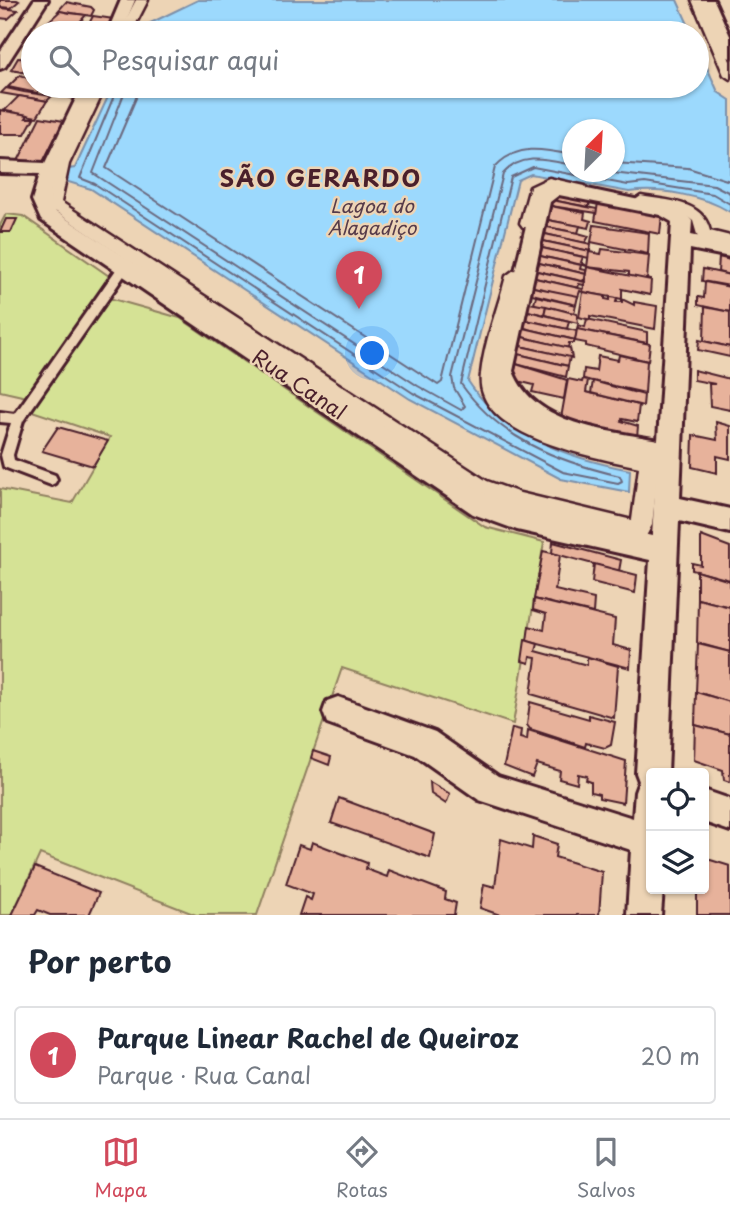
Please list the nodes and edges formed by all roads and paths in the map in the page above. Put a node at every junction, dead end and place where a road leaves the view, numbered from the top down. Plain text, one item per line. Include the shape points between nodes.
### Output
1 (41, 0) edge
2 (128, 0) edge
3 (142, 0) edge
4 (705, 2) edge
5 (730, 9) edge
6 (23, 21) edge
7 (119, 21) edge
8 (131, 21) edge
9 (21, 24) edge
10 (7, 40) edge
11 (730, 53) edge
12 (0, 64) edge
13 (730, 75) edge
14 (85, 98) edge
15 (94, 98) edge
16 (0, 167) edge
17 (53, 169) junction
18 (681, 240) junction
19 (730, 241) edge
20 (730, 250) edge
21 (124, 267) junction
22 (0, 417) edge
23 (18, 419) junction
24 (669, 453) junction
25 (51, 479) dead end
26 (666, 507) junction
27 (730, 521) edge
28 (664, 551) junction
29 (338, 712) dead end
30 (652, 768) edge
31 (709, 808) edge
32 (730, 814) edge
33 (646, 838) edge
34 (646, 877) edge
35 (644, 915) edge

1 - 6 street
2 - 7 street
3 - 8 street
4 - 5 street
4 - 11 street
4 - 13 street
9 - 10 street
10 - 12 street
14 - 17 street, Rua Canal
15 - 19 street via 62,167 51,196 54,204 480,487 520,502 638,531 649,461 555,439 522,424 493,402 487,386 537,187 549,183 688,210 700,219 703,234
16 - 17 street
17 - 21 street, Rua Canal via 42,189 48,216
18 - 20 street
18 - 24 street
18 - 24 street via 682,221 675,213 559,189 548,191 541,202 502,371 512,396 533,416 575,432
21 - 23 lane
21 - 28 street, Rua Canal via 482,506
22 - 23 lane
23 - 25 lane via 8,463
24 - 26 street
26 - 27 street
26 - 28 street
28 - 30 street
29 - 33 street via 424,743 490,789
31 - 32 street
34 - 35 street

